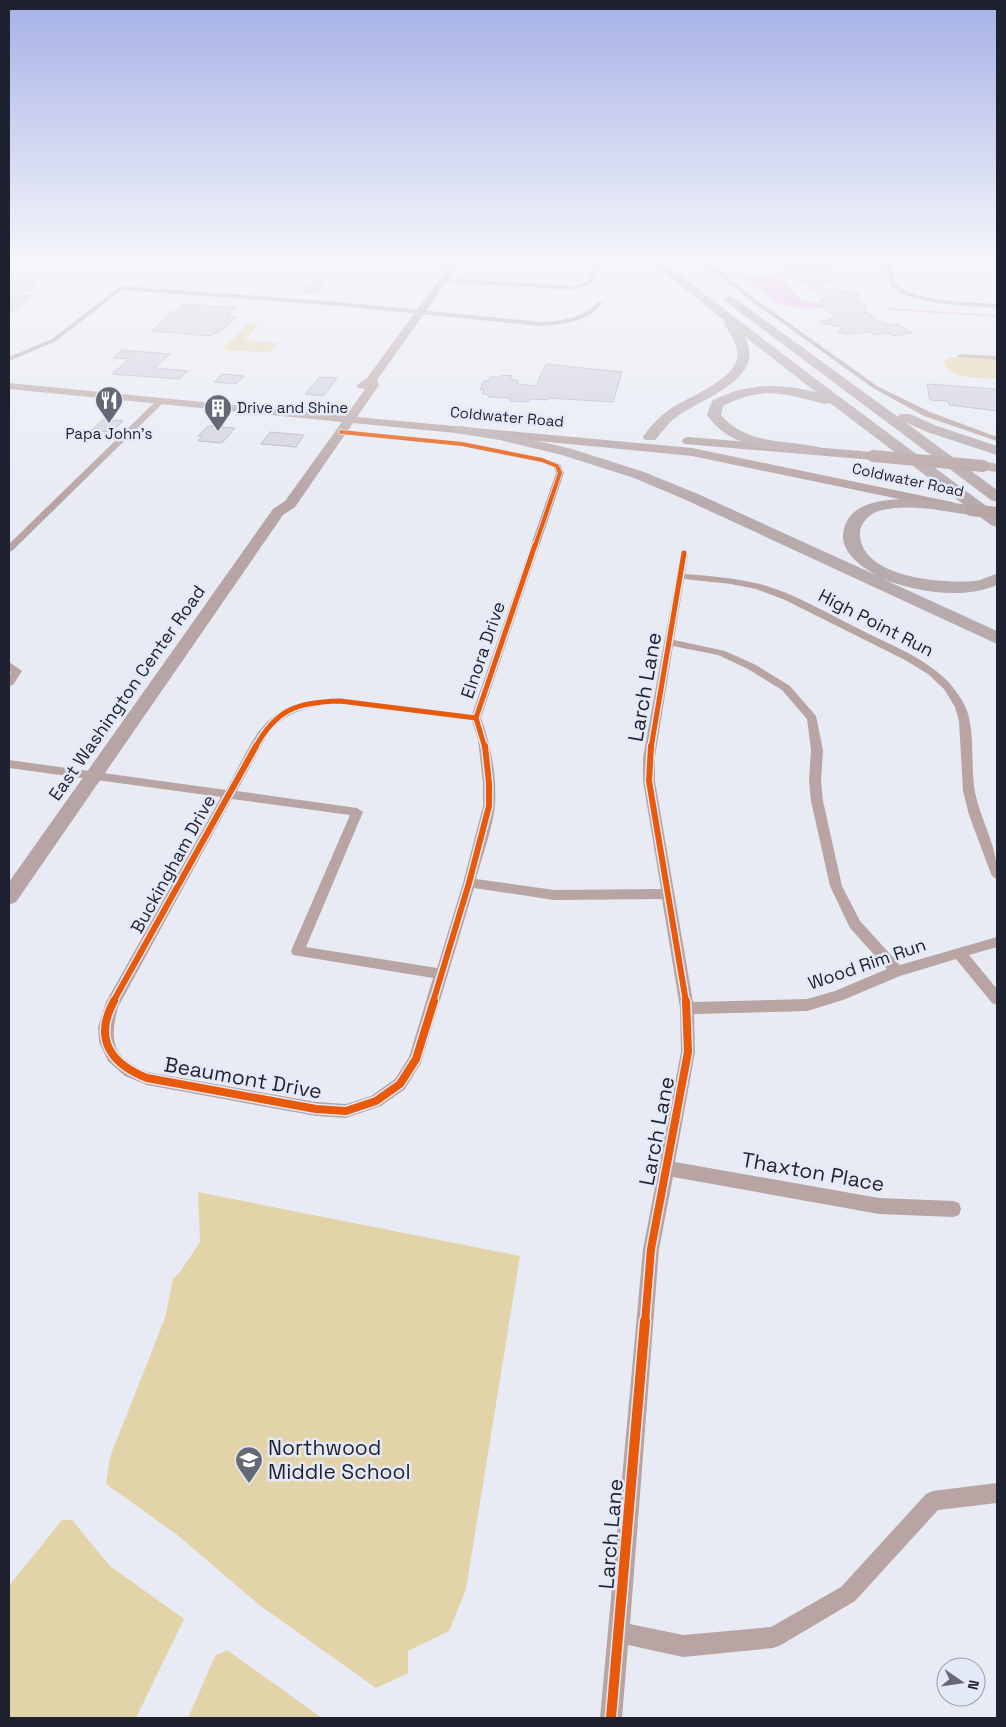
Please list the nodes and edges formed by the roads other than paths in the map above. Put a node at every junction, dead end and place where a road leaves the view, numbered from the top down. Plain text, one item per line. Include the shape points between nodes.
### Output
1 (55, 340) edge
2 (401, 340) edge
3 (741, 340) edge
4 (756, 340) edge
5 (784, 340) edge
6 (809, 340) edge
7 (960, 356) dead end
8 (997, 358) edge
9 (9, 359) edge
10 (9, 379) edge
11 (33, 381) junction
12 (842, 382) junction
13 (9, 385) edge
14 (163, 399) junction
15 (346, 415) junction
16 (856, 416) junction
17 (460, 430) junction
18 (341, 432) junction
19 (650, 437) junction
20 (997, 439) edge
21 (817, 451) junction
22 (997, 451) edge
23 (993, 467) edge
24 (997, 496) edge
25 (931, 503) junction
26 (972, 510) joint
27 (278, 512) junction
28 (997, 514) edge
29 (997, 522) edge
30 (9, 549) edge
31 (684, 553) dead end
32 (680, 576) junction
33 (997, 579) edge
34 (997, 638) edge
35 (670, 642) junction
36 (9, 665) edge
37 (9, 683) edge
38 (476, 718) junction
39 (9, 764) edge
40 (94, 774) junction
41 (228, 794) junction
42 (997, 874) edge
43 (469, 883) junction
44 (668, 894) junction
45 (9, 897) edge
46 (997, 942) edge
47 (960, 954) junction
48 (897, 971) junction
49 (440, 974) junction
50 (997, 999) edge
51 (687, 1008) junction
52 (111, 1055) joint
53 (376, 1101) joint
54 (667, 1168) junction
55 (953, 1209) dead end
56 (997, 1493) edge
57 (619, 1633) junction
58 (610, 1718) edge

1 - 9 street
2 - 15 main road, East Washington Center Road via 371,380 373,385 369,392
3 - 19 highway via 744,346 742,360 734,374 720,387 662,422
4 - 16 highway
5 - 12 highway
6 - 20 street via 875,387 928,414
7 - 8 street
10 - 11 main road, Coldwater Road
11 - 13 main road
11 - 14 main road, Coldwater Road
12 - 22 highway via 900,415
12 - 24 highway
13 - 14 main road, Coldwater Road
14 - 15 main road, Coldwater Road
14 - 15 main road, Coldwater Road via 223,401
14 - 30 street
15 - 17 main road, Coldwater Road
15 - 18 main road, East Washington Center Road
15 - 19 main road, Coldwater Road
15 - 27 main road, East Washington Center Road via 279,503
16 - 21 highway via 814,396 791,390 745,392 716,404 714,415 729,432 745,439
16 - 29 highway
17 - 25 main road, Coldwater Road via 692,452
17 - 34 highway via 567,452 639,475
18 - 27 main road, East Washington Center Road via 290,504
18 - 38 street, Elnora Drive via 462,444 557,466 560,473
19 - 21 main road, Coldwater Road
21 - 23 main road, Coldwater Road, bridge
25 - 26 highway
25 - 33 highway via 895,503 867,510 852,526 850,542 862,558 900,579 949,587 977,586
26 - 28 main road, Coldwater Road, bridge
27 - 40 main road, East Washington Center Road
31 - 32 street, Larch Lane
32 - 35 street, Larch Lane
32 - 42 street, High Point Run via 731,581 788,598 909,658 948,687 964,721 969,792
35 - 44 street, Larch Lane via 649,757 649,781
35 - 48 street via 721,653 752,667 786,688 812,718 817,750 817,801 836,886 855,924
36 - 37 street via 17,671
38 - 41 street, Buckingham Drive via 340,701 319,701 299,706 279,715 266,728
38 - 43 street, Elnora Drive via 484,740 489,806
39 - 40 street
40 - 41 street
40 - 45 main road, East Washington Center Road
41 - 49 street via 357,812 298,951
41 - 52 street, Buckingham Drive via 112,1006 105,1031
43 - 44 street via 554,895
43 - 49 street, Elnora Drive
44 - 51 street, Larch Lane
46 - 47 street, Wood Rim Run
47 - 48 street, Wood Rim Run
47 - 50 street
48 - 51 street, Wood Rim Run via 838,996 807,1005
49 - 53 street, Elnora Drive via 416,1058 400,1084
51 - 54 street, Larch Lane via 688,1052
52 - 53 street, Beaumont Drive via 126,1070 146,1078 316,1109 346,1110
54 - 55 street, Thaxton Place via 879,1206
54 - 57 street, Larch Lane via 651,1248
56 - 57 street via 933,1501 848,1594 773,1637 683,1646
57 - 58 street, Larch Lane

